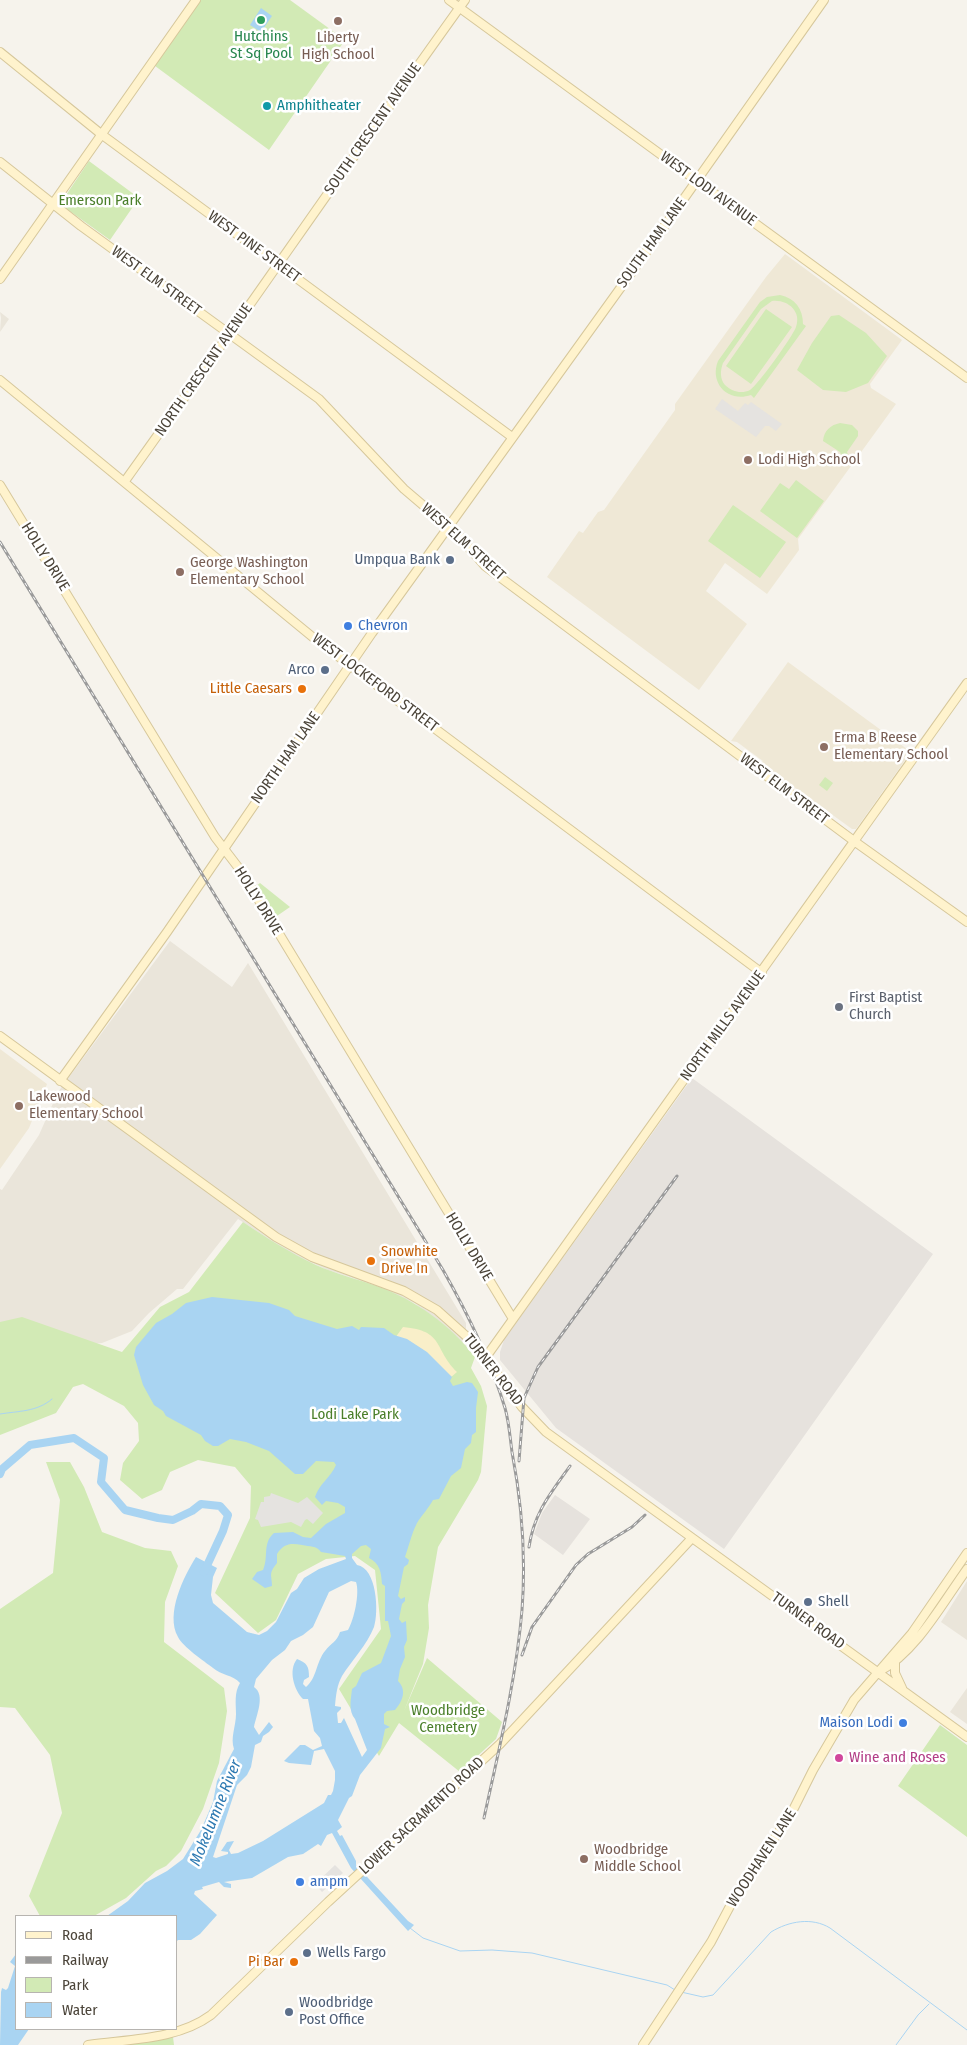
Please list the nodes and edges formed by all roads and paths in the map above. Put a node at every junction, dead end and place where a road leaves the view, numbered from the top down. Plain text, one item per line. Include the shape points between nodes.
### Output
1 (196, 0) edge
2 (449, 0) edge
3 (465, 0) edge
4 (824, 0) edge
5 (459, 7) junction
6 (0, 52) edge
7 (101, 134) junction
8 (0, 162) edge
9 (696, 181) junction
10 (52, 205) junction
11 (281, 262) junction
12 (0, 279) edge
13 (229, 333) junction
14 (967, 378) edge
15 (0, 380) edge
16 (512, 437) junction
17 (125, 482) junction
18 (0, 485) edge
19 (448, 526) junction
20 (350, 665) junction
21 (967, 683) edge
22 (854, 841) junction
23 (223, 850) junction
24 (967, 922) edge
25 (762, 972) junction
26 (0, 1036) edge
27 (60, 1081) junction
28 (513, 1319) junction
29 (486, 1357) junction
30 (692, 1538) junction
31 (967, 1553) edge
32 (967, 1569) edge
33 (895, 1663) junction
34 (878, 1672) junction
35 (903, 1690) junction
36 (967, 1738) edge
37 (88, 2045) edge
38 (644, 2045) edge

1 - 7 street
2 - 5 street, WEST LODI AVENUE
3 - 5 street, SOUTH CRESCENT AVENUE
4 - 9 street, SOUTH HAM LANE
5 - 9 street, WEST LODI AVENUE
5 - 11 street, SOUTH CRESCENT AVENUE
6 - 7 street, WEST PINE STREET
7 - 10 street
7 - 11 street, WEST PINE STREET
8 - 10 street, WEST ELM STREET
9 - 14 street, WEST LODI AVENUE
9 - 16 street, SOUTH HAM LANE
10 - 12 street
10 - 13 street, WEST ELM STREET
11 - 13 street, NORTH CRESCENT AVENUE
11 - 16 street, WEST PINE STREET
13 - 17 street, NORTH CRESCENT AVENUE
13 - 19 street, WEST ELM STREET via 319,399 404,489
15 - 17 street, WEST LOCKEFORD STREET
16 - 19 street, NORTH HAM LANE
17 - 20 street, WEST LOCKEFORD STREET
18 - 23 street, HOLLY DRIVE
19 - 20 street, NORTH HAM LANE
19 - 22 street, WEST ELM STREET via 485,566
20 - 23 street, NORTH HAM LANE
20 - 25 street, WEST LOCKEFORD STREET
21 - 22 street, NORTH MILLS AVENUE
22 - 24 street, WEST ELM STREET
22 - 25 street, NORTH MILLS AVENUE
23 - 27 street, NORTH HAM LANE
23 - 28 street, HOLLY DRIVE via 240,871
25 - 28 street, NORTH MILLS AVENUE
26 - 27 street, TURNER ROAD
27 - 29 street, TURNER ROAD via 267,1231 312,1257 418,1298 464,1332
28 - 29 street, NORTH MILLS AVENUE
29 - 30 street, TURNER ROAD via 542,1428
30 - 34 street, TURNER ROAD
30 - 37 street, LOWER SACRAMENTO ROAD via 509,1735 203,2021 170,2034
31 - 34 street, WOODHAVEN LANE via 924,1617
32 - 33 street via 922,1633
33 - 34 street
33 - 35 street via 895,1674
34 - 35 street, TURNER ROAD
34 - 38 street, WOODHAVEN LANE via 854,1700 791,1814 737,1894 711,1942
35 - 36 street, TURNER ROAD

